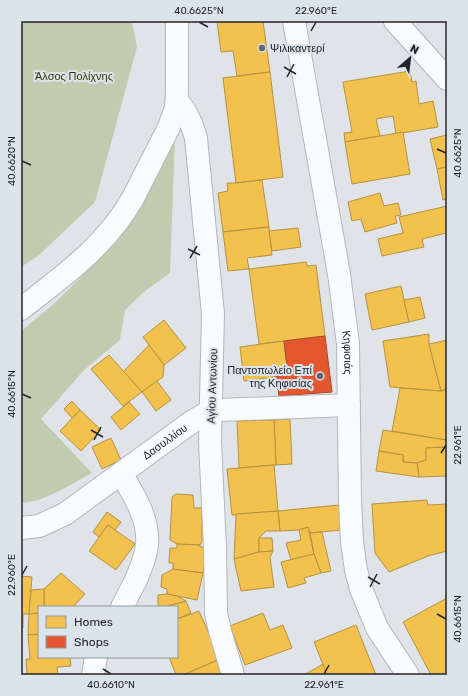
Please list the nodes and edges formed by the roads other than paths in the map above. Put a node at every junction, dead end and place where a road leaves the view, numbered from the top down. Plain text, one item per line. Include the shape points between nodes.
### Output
1 (177, 21) edge
2 (294, 21) edge
3 (396, 21) edge
4 (447, 79) edge
5 (177, 100) junction
6 (21, 309) edge
7 (349, 405) junction
8 (210, 412) junction
9 (121, 474) junction
10 (21, 528) edge
11 (123, 606) edge
12 (96, 658) edge
13 (93, 675) edge
14 (233, 675) edge
15 (408, 675) edge

1 - 5 street
2 - 7 street, Κηφισιάς via 339,274 348,344
3 - 4 street
5 - 6 street via 164,138 127,210 110,234 85,258
5 - 8 street, Αγίου Αντωνίου via 192,124 196,138 213,314
7 - 8 street, Δασυλλίου
7 - 15 street, Κηφισιάς via 350,501 357,575 377,628
8 - 9 street, Δασυλλίου via 193,421
8 - 14 street, Αγίου Αντωνίου via 216,613
9 - 10 street, Δασυλλίου via 60,517 39,526
9 - 11 street via 137,502 145,525 147,541 141,567
12 - 13 street

